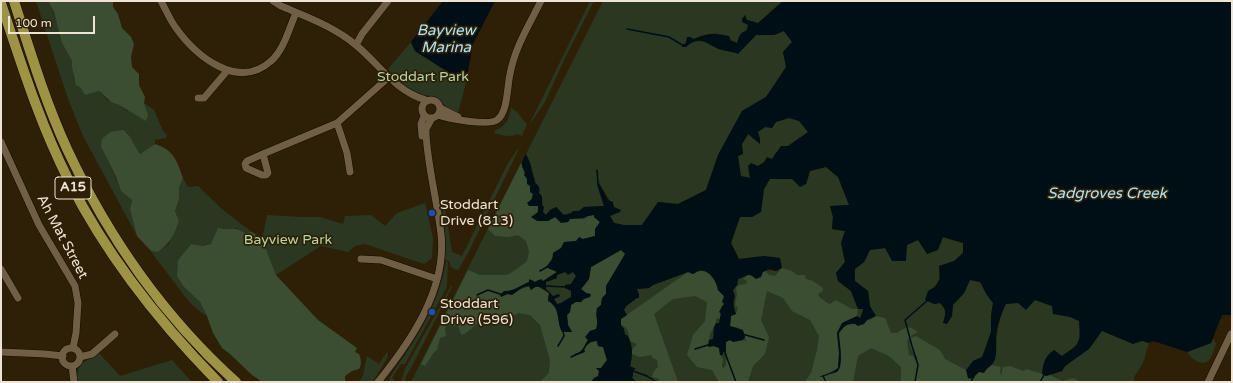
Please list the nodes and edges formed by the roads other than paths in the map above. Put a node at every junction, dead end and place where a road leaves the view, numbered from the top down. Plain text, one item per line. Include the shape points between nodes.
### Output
1 (14, 1) edge
2 (162, 1) edge
3 (274, 1) edge
4 (388, 1) edge
5 (541, 1) edge
6 (1, 3) edge
7 (296, 13) junction
8 (356, 45) junction
9 (227, 71) junction
10 (389, 77) junction
11 (401, 87) junction
12 (198, 98) dead end
13 (426, 100) junction
14 (421, 108) junction
15 (437, 114) junction
16 (424, 116) junction
17 (337, 123) junction
18 (1, 142) edge
19 (264, 154) dead end
20 (428, 155) junction
21 (350, 172) dead end
22 (361, 259) dead end
23 (1, 269) edge
24 (3, 277) edge
25 (437, 279) junction
26 (18, 298) dead end
27 (115, 334) dead end
28 (1231, 334) edge
29 (73, 348) junction
30 (1, 352) edge
31 (63, 356) junction
32 (80, 357) junction
33 (72, 366) junction
34 (74, 382) edge
35 (218, 382) edge
36 (236, 382) edge
37 (380, 382) edge
38 (1208, 382) edge

1 - 36 main road, A15 via 54,118 80,174 110,228 137,270 184,330
2 - 9 street via 186,41 203,56
3 - 7 street
4 - 8 street
5 - 15 street via 515,54 501,116 487,123 447,118
6 - 35 main road, A15 via 43,124 82,204 147,304 187,351
7 - 8 street via 334,30
7 - 9 street via 280,50 272,61 253,72
8 - 10 street
9 - 12 street via 204,98
10 - 11 street
10 - 17 street
11 - 13 street via 409,94
11 - 14 street
13 - 14 street
13 - 15 street via 437,101
14 - 16 street
15 - 16 street
15 - 20 street via 426,129
16 - 20 street via 421,131
17 - 19 street
17 - 21 street
18 - 29 street, Ah Mat Street via 40,226 75,286 77,308
20 - 25 street via 441,235 441,259
22 - 25 street via 380,260
23 - 24 street
24 - 26 street
25 - 37 street via 422,317
27 - 32 street via 92,354
28 - 38 street
29 - 31 street via 65,350
29 - 32 street
30 - 31 street
31 - 33 street via 65,363
32 - 33 street via 78,363
33 - 34 street

